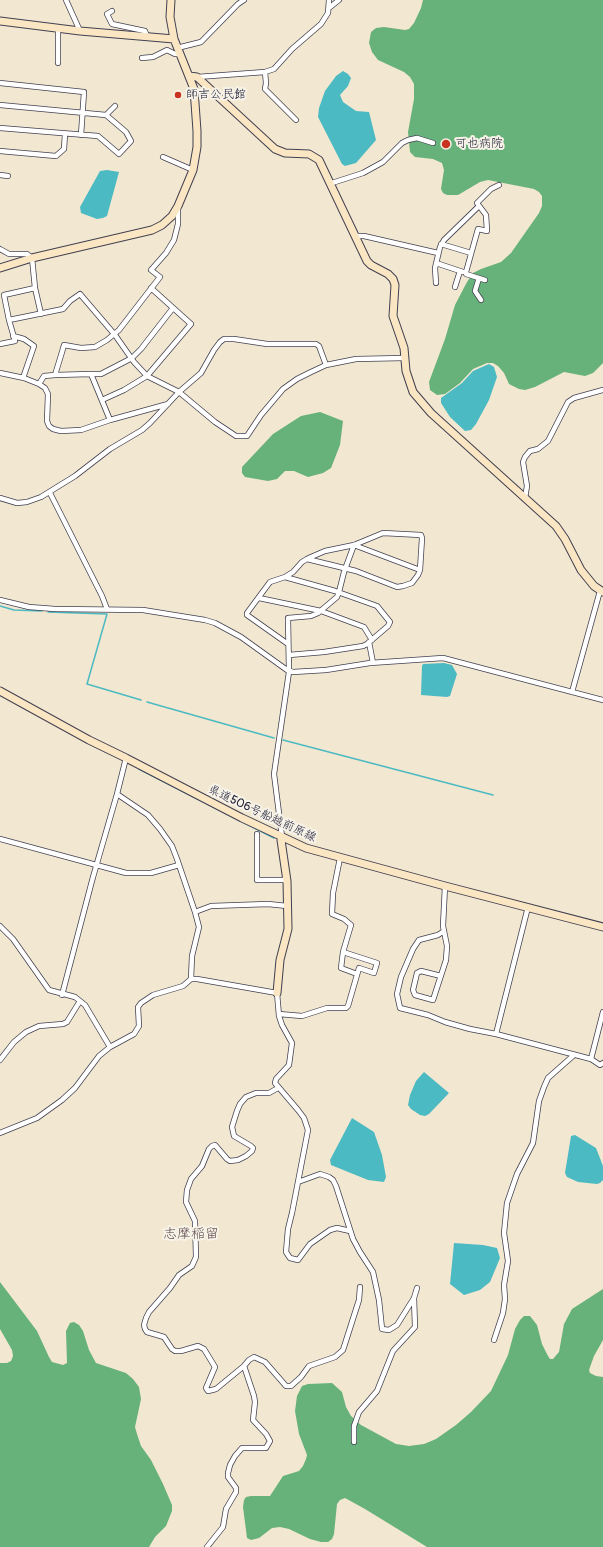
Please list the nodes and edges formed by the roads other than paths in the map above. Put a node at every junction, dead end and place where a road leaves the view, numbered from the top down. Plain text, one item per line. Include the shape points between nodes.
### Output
1 (66, 0) edge
2 (171, 0) edge
3 (244, 0) edge
4 (329, 0) edge
5 (339, 0) edge
6 (329, 8) junction
7 (112, 11) dead end
8 (0, 21) edge
9 (58, 28) junction
10 (80, 31) junction
11 (147, 36) junction
12 (174, 39) junction
13 (178, 51) junction
14 (142, 58) dead end
15 (58, 63) dead end
16 (265, 72) junction
17 (193, 76) junction
18 (0, 83) edge
19 (0, 105) edge
20 (115, 106) dead end
21 (83, 113) junction
22 (106, 115) junction
23 (296, 120) dead end
24 (0, 128) edge
25 (65, 134) junction
26 (81, 135) junction
27 (433, 143) dead end
28 (0, 151) edge
29 (163, 157) dead end
30 (193, 170) junction
31 (0, 175) edge
32 (8, 176) dead end
33 (332, 183) junction
34 (499, 185) dead end
35 (178, 206) junction
36 (479, 206) junction
37 (356, 236) junction
38 (441, 244) junction
39 (0, 249) edge
40 (438, 253) junction
41 (471, 253) junction
42 (32, 258) junction
43 (436, 263) junction
44 (0, 268) edge
45 (463, 271) junction
46 (436, 283) dead end
47 (35, 288) junction
48 (151, 288) junction
49 (455, 288) dead end
50 (481, 300) dead end
51 (173, 308) junction
52 (41, 314) junction
53 (9, 320) junction
54 (116, 335) junction
55 (14, 336) junction
56 (0, 344) edge
57 (132, 358) junction
58 (405, 358) junction
59 (326, 366) junction
60 (0, 373) edge
61 (91, 374) junction
62 (55, 375) junction
63 (147, 376) junction
64 (23, 378) junction
65 (39, 384) junction
66 (603, 390) edge
67 (179, 392) junction
68 (102, 400) junction
69 (168, 404) junction
70 (110, 420) junction
71 (50, 493) junction
72 (0, 498) edge
73 (525, 498) junction
74 (354, 545) junction
75 (307, 559) junction
76 (346, 568) junction
77 (420, 570) junction
78 (285, 577) junction
79 (339, 592) junction
80 (602, 592) edge
81 (259, 598) junction
82 (0, 600) edge
83 (107, 609) junction
84 (322, 611) junction
85 (370, 641) junction
86 (288, 644) junction
87 (289, 655) junction
88 (373, 662) junction
89 (289, 672) junction
90 (0, 691) edge
91 (572, 692) junction
92 (603, 700) edge
93 (126, 758) junction
94 (117, 794) junction
95 (257, 834) dead end
96 (282, 837) junction
97 (0, 839) edge
98 (340, 858) junction
99 (97, 865) junction
100 (180, 865) junction
101 (287, 880) junction
102 (445, 886) junction
103 (287, 906) junction
104 (528, 907) junction
105 (195, 912) junction
106 (0, 926) edge
107 (603, 927) edge
108 (444, 931) junction
109 (343, 952) junction
110 (357, 974) junction
111 (441, 976) junction
112 (191, 979) junction
113 (277, 992) junction
114 (62, 994) junction
115 (80, 1001) junction
116 (603, 1012) edge
117 (279, 1014) junction
118 (496, 1034) junction
119 (110, 1047) junction
120 (574, 1055) junction
121 (591, 1059) junction
122 (0, 1060) edge
123 (603, 1063) edge
124 (278, 1088) junction
125 (0, 1133) edge
126 (298, 1182) junction
127 (350, 1231) junction
128 (360, 1287) dead end
129 (417, 1288) dead end
130 (414, 1298) junction
131 (494, 1340) dead end
132 (244, 1366) junction
133 (354, 1442) dead end
134 (207, 1547) edge

1 - 10 street
2 - 12 street
3 - 13 street via 201,42
4 - 6 street
5 - 6 street
6 - 16 street via 321,24 274,69
7 - 11 street via 107,14 112,24 146,31
8 - 9 street
9 - 10 street
9 - 15 street
10 - 11 street
11 - 12 street
12 - 13 street
13 - 14 street via 175,54 167,50
13 - 17 street
16 - 17 street
16 - 23 street via 265,89
17 - 30 street via 197,147
17 - 33 street via 275,149 285,153 309,154 320,160
18 - 21 street via 83,91
19 - 21 street
20 - 22 street
21 - 22 street
21 - 26 street
22 - 26 street via 126,132 131,142 119,154 98,136
24 - 25 street
25 - 26 street
25 - 28 street via 64,149 56,156
27 - 33 street via 417,138 408,140 383,162 363,173
29 - 30 street
30 - 35 street
31 - 32 street
33 - 37 street
34 - 36 street via 477,203
35 - 42 street via 172,216 152,230
35 - 48 street via 178,224 174,240 152,270 160,277
36 - 38 street
36 - 41 street via 486,215 487,231 478,229
37 - 40 street
37 - 58 street via 371,265 388,274 395,285 393,316
38 - 40 street
38 - 41 street
39 - 42 street via 9,254 27,254
40 - 43 street
41 - 45 street
42 - 44 street
42 - 47 street
43 - 45 street
43 - 46 street
45 - 49 street
45 - 50 street via 482,279 476,291
47 - 52 street
47 - 53 street via 4,295
48 - 51 street
48 - 54 street
51 - 57 street
51 - 63 street via 191,324
52 - 53 street
52 - 54 street via 63,309 80,294
53 - 55 street
54 - 57 street
54 - 62 street via 95,348 64,345
55 - 56 street via 15,341
55 - 64 street via 34,346
57 - 61 street via 101,374
57 - 63 street
58 - 59 street via 356,359
58 - 73 street via 409,383 419,400
59 - 67 street via 316,344 267,344 228,338 220,342 203,370
59 - 67 street via 297,379 283,389 246,437 236,436 223,428
60 - 64 street
61 - 62 street
61 - 68 street
62 - 65 street via 44,376
63 - 67 street
63 - 68 street
64 - 65 street
65 - 70 street via 48,394 47,421 53,429 71,432
66 - 73 street via 568,402 548,441 538,449 530,451 525,457
67 - 69 street
68 - 70 street
69 - 70 street
69 - 71 street via 142,430 110,449
71 - 72 street via 21,503
71 - 83 street
73 - 80 street via 556,526 581,570
74 - 75 street via 325,551
74 - 76 street
74 - 77 street
74 - 77 street via 383,533 421,535
75 - 76 street
75 - 78 street
76 - 77 street via 397,587 412,582
76 - 79 street
78 - 79 street
78 - 81 street via 270,582
79 - 84 street
79 - 85 street via 377,606 390,622
80 - 91 street
81 - 84 street
81 - 86 street via 247,615
82 - 83 street via 38,607
83 - 89 street via 149,611 215,623 251,643
84 - 85 street via 364,628
84 - 86 street via 311,616 288,618
85 - 87 street via 363,646
85 - 88 street
86 - 87 street
87 - 89 street
88 - 89 street via 326,670
88 - 91 street via 443,658
89 - 96 street via 274,774
90 - 93 street, 県道506号船越前原線
91 - 92 street
93 - 94 street
93 - 96 street, 県道506号船越前原線
94 - 99 street
94 - 100 street via 148,815 172,846
95 - 101 street via 257,880
96 - 98 street, 県道506号船越前原線 via 306,848
96 - 101 street
97 - 99 street
98 - 102 street, 県道506号船越前原線
98 - 109 street via 332,914 351,925
99 - 100 street via 134,874 151,873
99 - 114 street
100 - 105 street
101 - 103 street
102 - 104 street, 県道506号船越前原線
102 - 108 street
103 - 105 street via 211,906
103 - 113 street via 288,929 280,960
104 - 107 street, 県道506号船越前原線
104 - 118 street
105 - 112 street via 199,927 192,956
106 - 114 street via 49,990
108 - 111 street via 447,955
108 - 118 street via 417,942 401,977 397,994 400,1008 464,1028
109 - 110 street via 341,968
109 - 110 street via 377,963 374,973 359,968
110 - 117 street via 346,1008 327,1008 302,1016
111 - 111 street via 433,1000 415,995 413,990 417,974 421,971
112 - 113 street
112 - 119 street via 183,986 165,990 141,1003 137,1030
113 - 117 street
114 - 115 street
115 - 119 street via 90,1012
115 - 122 street via 67,1022 39,1026 26,1032
116 - 121 street
117 - 124 street via 292,1043 289,1065 276,1079
118 - 120 street
119 - 125 street via 99,1056 70,1093 54,1107 37,1118
120 - 121 street
120 - 131 street via 548,1078 544,1086 539,1101 533,1143 517,1174 507,1203 504,1233 508,1257 505,1299
121 - 123 street via 600,1065
124 - 126 street via 294,1104 307,1125
124 - 132 street via 246,1097 237,1111 232,1127 234,1136 251,1146 252,1151 238,1160 230,1161 215,1145 212,1146 208,1149 202,1166 191,1179 186,1202 195,1221 196,1257 192,1266 179,1275 153,1307 144,1325 147,1332 164,1337 175,1351 198,1346 204,1349 215,1366 206,1388 208,1391 216,1389
126 - 127 street via 320,1174 333,1180
126 - 127 street via 286,1240 286,1252 290,1258 298,1260 310,1244 330,1230 337,1228
127 - 130 street via 373,1272 382,1329 389,1330 397,1325
128 - 132 street via 359,1300 346,1344 339,1354 312,1364 296,1383 288,1387 258,1358 252,1358
129 - 130 street
130 - 133 street via 415,1327 393,1351 377,1391 359,1412 354,1426
132 - 134 street via 254,1396 253,1420 270,1442 266,1448 242,1448 235,1456 228,1477 236,1492 226,1510 223,1527

